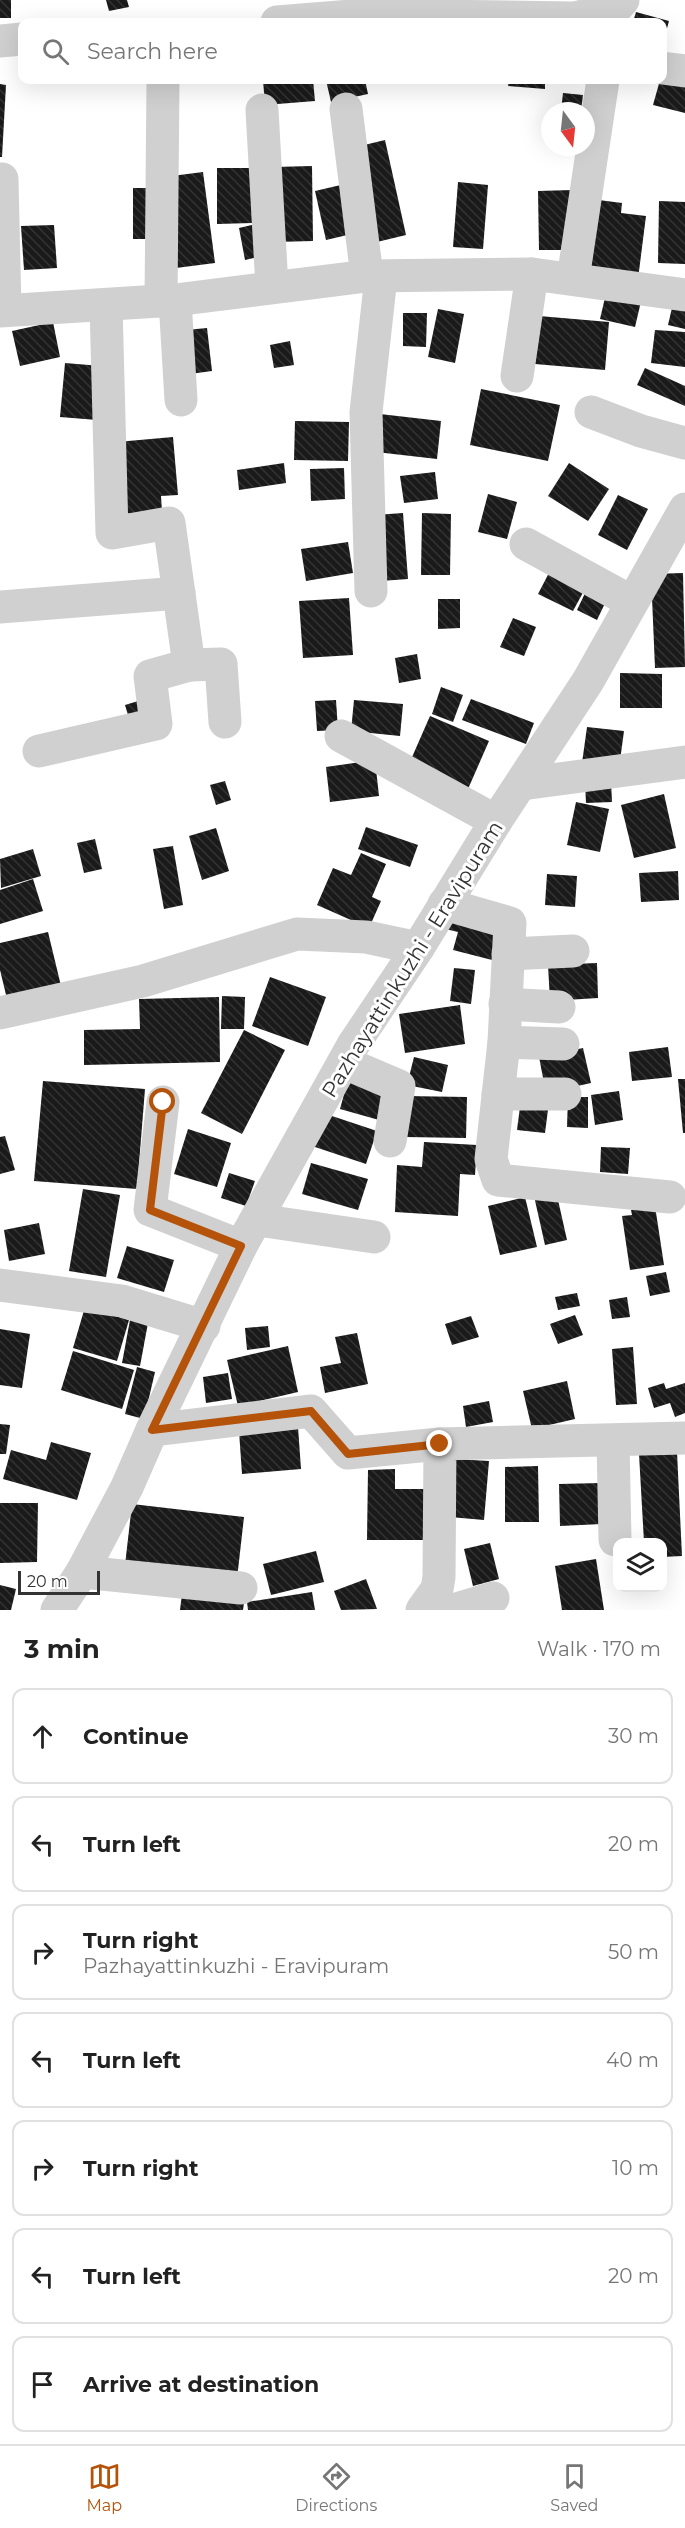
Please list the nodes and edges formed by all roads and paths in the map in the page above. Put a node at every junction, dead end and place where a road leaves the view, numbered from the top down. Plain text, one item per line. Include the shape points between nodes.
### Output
1 (323, 10) edge
2 (616, 11) edge
3 (292, 18) edge
4 (18, 39) edge
5 (0, 41) edge
6 (667, 68) edge
7 (685, 70) edge
8 (162, 84) edge
9 (602, 84) edge
10 (346, 109) dead end
11 (262, 110) dead end
12 (2, 178) dead end
13 (532, 274) junction
14 (374, 277) junction
15 (573, 279) junction
16 (272, 287) junction
17 (685, 295) edge
18 (168, 300) junction
19 (106, 305) junction
20 (3, 310) edge
21 (518, 376) dead end
22 (181, 400) dead end
23 (591, 412) dead end
24 (685, 443) edge
25 (685, 509) edge
26 (526, 544) dead end
27 (671, 561) edge
28 (371, 591) dead end
29 (179, 593) junction
30 (632, 602) junction
31 (0, 607) edge
32 (189, 665) junction
33 (225, 722) dead end
34 (341, 736) dead end
35 (39, 751) dead end
36 (685, 762) edge
37 (522, 784) junction
38 (496, 821) junction
39 (444, 904) junction
40 (418, 948) junction
41 (573, 951) dead end
42 (508, 954) junction
43 (505, 1004) junction
44 (559, 1007) dead end
45 (2, 1020) edge
46 (504, 1042) junction
47 (563, 1044) dead end
48 (345, 1063) junction
49 (498, 1094) junction
50 (565, 1094) dead end
51 (163, 1102) dead end
52 (390, 1141) dead end
53 (670, 1197) dead end
54 (249, 1233) junction
55 (374, 1237) dead end
56 (0, 1285) edge
57 (204, 1326) junction
58 (152, 1430) junction
59 (685, 1438) edge
60 (613, 1441) junction
61 (440, 1444) junction
62 (615, 1538) edge
63 (82, 1572) junction
64 (242, 1588) dead end
65 (493, 1598) dead end
66 (57, 1610) edge
67 (422, 1610) edge
68 (453, 1610) edge

1 - 2 street via 363,15 574,18
1 - 3 street
4 - 5 street
6 - 7 street
8 - 18 street
9 - 15 street
10 - 14 street
11 - 16 street
12 - 20 street
13 - 14 street
13 - 15 street
13 - 21 street
14 - 16 street
14 - 28 street via 366,412
15 - 17 street
16 - 18 street
18 - 19 street
18 - 22 street
19 - 20 street
19 - 29 street via 112,534 169,523
23 - 24 street
25 - 27 street, Pazhayattinkuzhi - Eravipuram
26 - 30 street
27 - 30 street, Pazhayattinkuzhi - Eravipuram
29 - 31 street
29 - 32 street
30 - 37 street, Pazhayattinkuzhi - Eravipuram via 588,681
32 - 33 street via 221,664
32 - 35 street via 150,676 156,723
34 - 38 street
36 - 37 street
37 - 38 street, Pazhayattinkuzhi - Eravipuram
38 - 39 street, Pazhayattinkuzhi - Eravipuram
39 - 40 street, Pazhayattinkuzhi - Eravipuram
39 - 42 street via 510,923
40 - 45 street via 366,937 297,934
40 - 48 street, Pazhayattinkuzhi - Eravipuram
41 - 42 street
42 - 43 street
43 - 44 street
43 - 46 street
46 - 47 street
46 - 49 street
48 - 52 street via 399,1086
48 - 54 street, Pazhayattinkuzhi - Eravipuram
49 - 50 street
49 - 53 street via 491,1159 498,1180
51 - 54 street via 150,1210
54 - 55 street
54 - 57 street, Pazhayattinkuzhi - Eravipuram
56 - 57 street via 122,1301
57 - 58 street, Pazhayattinkuzhi - Eravipuram
58 - 61 street via 311,1411 348,1454
58 - 63 street, Pazhayattinkuzhi - Eravipuram
59 - 60 street
60 - 61 street
60 - 62 street
61 - 67 street via 439,1577 437,1589
63 - 64 street
63 - 66 street, Pazhayattinkuzhi - Eravipuram
65 - 68 street

